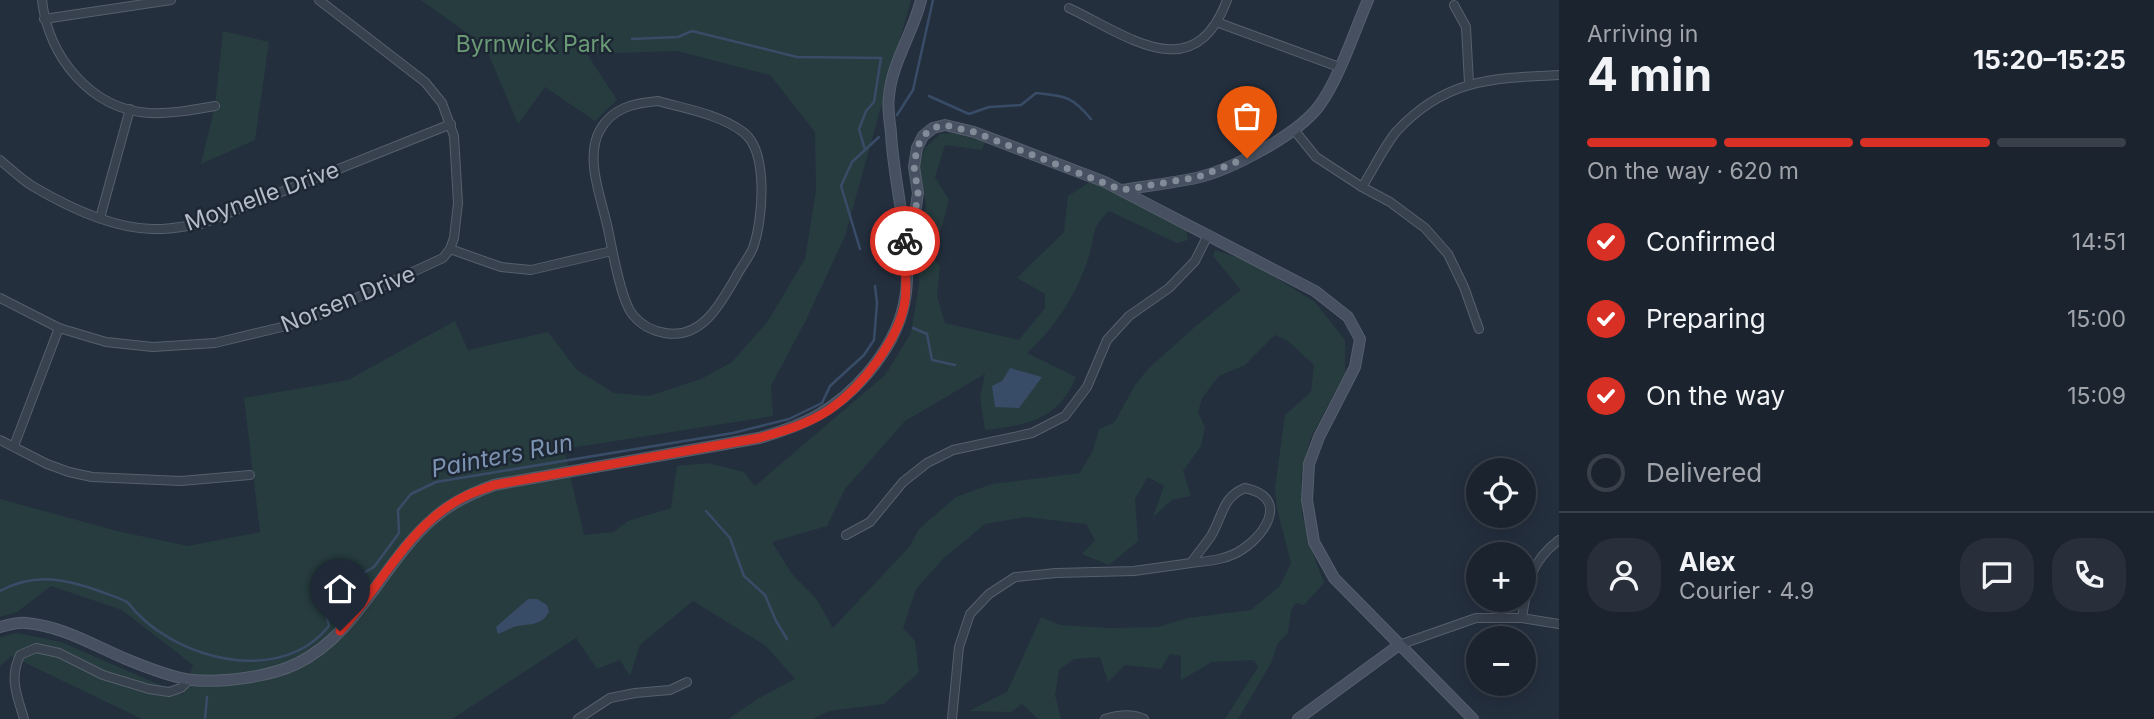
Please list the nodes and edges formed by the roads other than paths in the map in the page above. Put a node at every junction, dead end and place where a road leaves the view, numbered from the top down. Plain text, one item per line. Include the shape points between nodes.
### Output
1 (42, 0) edge
2 (171, 0) edge
3 (319, 0) edge
4 (920, 0) edge
5 (1227, 0) edge
6 (1368, 0) edge
7 (1454, 5) dead end
8 (1069, 8) dead end
9 (44, 19) junction
10 (1219, 23) junction
11 (1339, 67) junction
12 (1559, 75) edge
13 (1469, 83) junction
14 (215, 106) dead end
15 (130, 109) junction
16 (451, 124) junction
17 (1295, 131) junction
18 (0, 160) edge
19 (1362, 187) junction
20 (1122, 190) junction
21 (100, 218) junction
22 (1208, 235) junction
23 (904, 243) junction
24 (450, 250) junction
25 (612, 251) junction
26 (0, 298) edge
27 (59, 328) junction
28 (1479, 328) dead end
29 (0, 440) edge
30 (13, 446) junction
31 (250, 475) dead end
32 (846, 535) dead end
33 (1559, 540) edge
34 (1191, 563) junction
35 (1522, 618) junction
36 (1559, 624) edge
37 (0, 627) edge
38 (1399, 645) junction
39 (189, 680) junction
40 (687, 681) dead end
41 (24, 719) edge
42 (578, 719) edge
43 (952, 719) edge
44 (1105, 719) edge
45 (1144, 719) edge
46 (1298, 719) edge
47 (1473, 719) edge

1 - 9 street
2 - 9 street
3 - 16 street via 425,82
4 - 23 street via 889,97
5 - 10 street
6 - 11 street
7 - 13 street via 1466,27
8 - 10 street via 1152,48 1173,51 1206,38
9 - 15 street via 56,50 75,76 92,91
10 - 11 street
11 - 17 street via 1319,106
12 - 13 street
13 - 19 street via 1431,101 1395,133
14 - 15 street via 180,112
15 - 21 street
16 - 21 street, Moynelle Drive via 201,224 152,229
16 - 24 street via 458,203
17 - 19 street via 1316,157
17 - 20 street via 1247,158 1198,177
18 - 21 street, Moynelle Drive via 33,186
19 - 28 street via 1425,228 1448,254
20 - 22 street
20 - 23 street via 945,125 923,136 917,148 918,193 913,227
22 - 32 street via 1195,261 1107,340 1087,387 1065,416 1032,433 953,450 927,463 903,482 870,522
22 - 38 street via 1315,291 1348,317 1360,339 1356,366 1309,464 1307,500 1314,542 1334,578
23 - 39 street via 905,303 891,338 861,381 829,410 792,429 759,438 494,485 463,497 433,518 406,547 327,644 295,664 254,675
24 - 25 street via 501,267 531,270
24 - 27 street, Norsen Drive via 432,265 317,316 215,343 153,347 106,342
25 - 25 street via 627,304 643,324 674,335 705,323 753,248 760,219 761,167 757,150 745,133 723,120 658,101 636,102 615,112 599,131 593,150
26 - 27 street, Norsen Drive
27 - 30 street
29 - 30 street
30 - 31 street via 47,464 92,477 181,481
33 - 35 street via 1534,565
34 - 34 street via 1234,492 1245,488 1264,495 1270,517 1243,550 1218,560
34 - 43 street via 1015,577 970,614 959,647
35 - 36 street
35 - 38 street via 1476,618
37 - 39 street via 24,622 57,628 128,660
38 - 46 street
38 - 47 street
39 - 41 street via 169,692 149,689 36,648 20,655 13,670
40 - 42 street via 670,690 610,698
44 - 45 street

